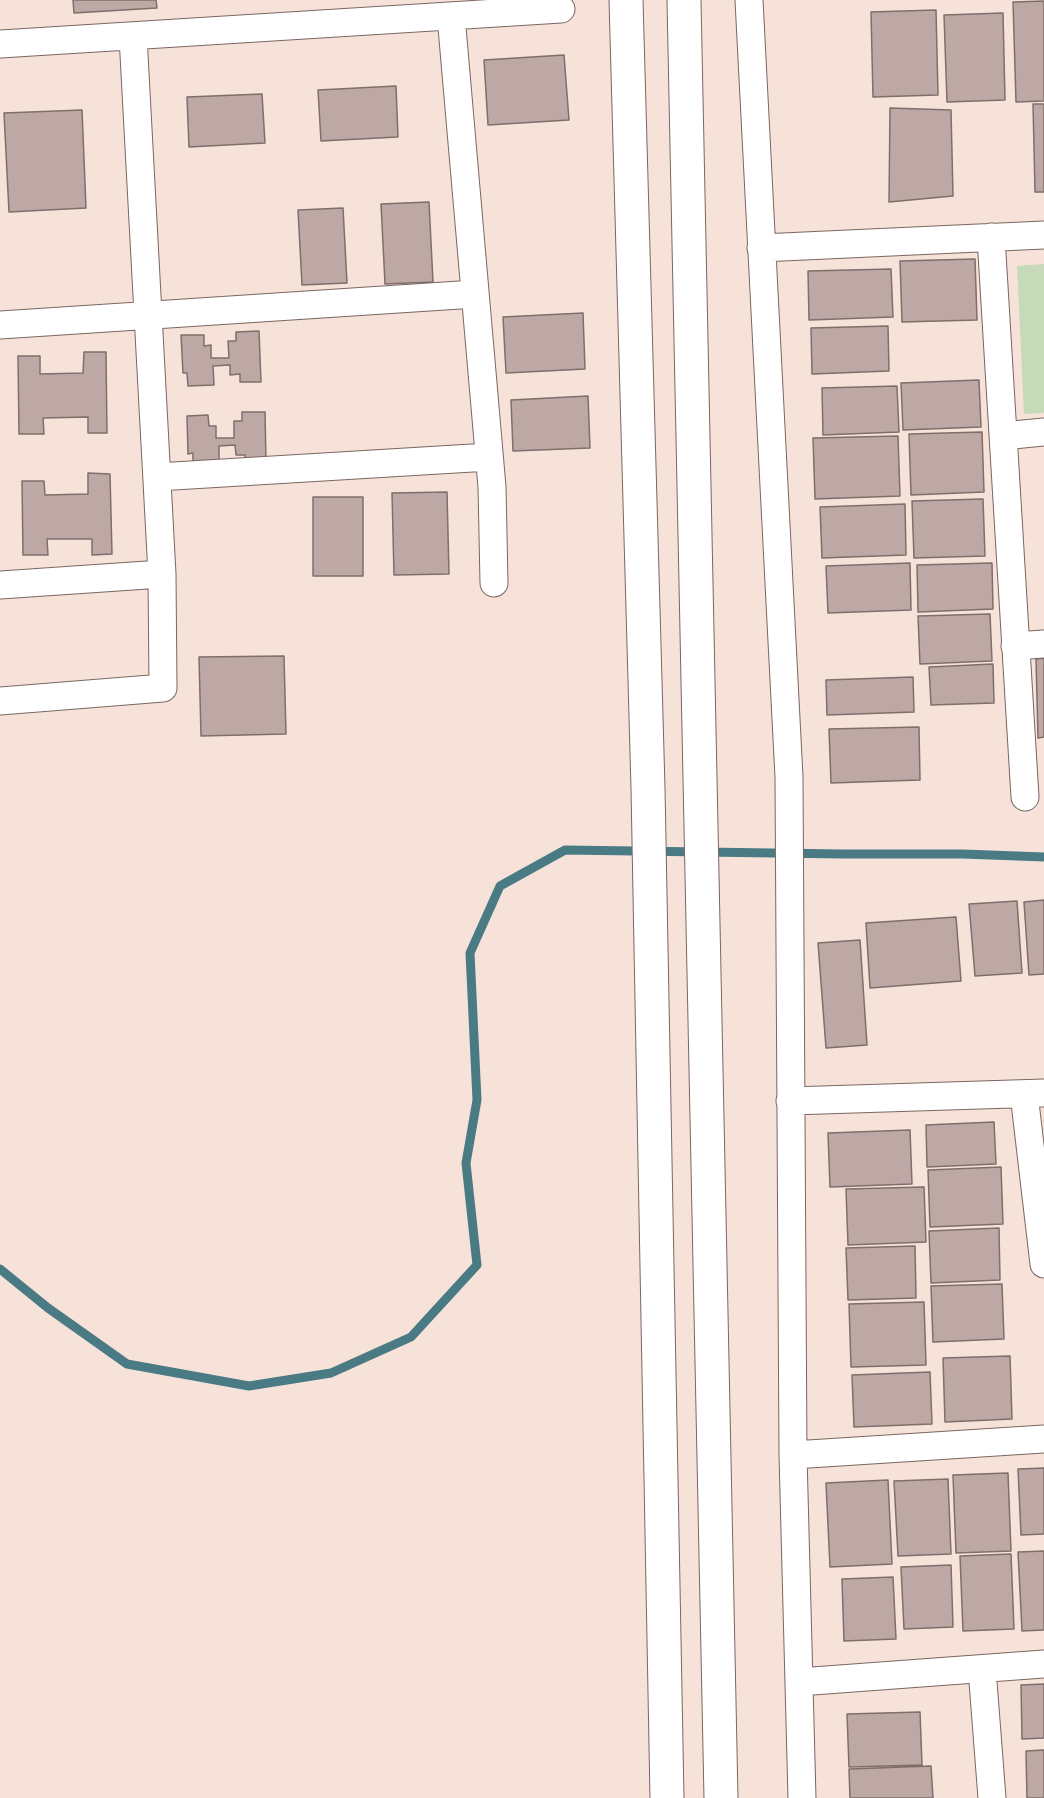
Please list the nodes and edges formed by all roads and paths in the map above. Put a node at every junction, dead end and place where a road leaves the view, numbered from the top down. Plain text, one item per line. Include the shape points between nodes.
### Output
1 (626, 0) edge
2 (684, 0) edge
3 (749, 0) edge
4 (561, 9) dead end
5 (451, 16) junction
6 (133, 36) junction
7 (0, 45) edge
8 (1044, 235) edge
9 (991, 237) junction
10 (761, 248) junction
11 (475, 294) junction
12 (148, 316) junction
13 (0, 326) edge
14 (1044, 432) edge
15 (1003, 436) junction
16 (489, 457) junction
17 (157, 477) junction
18 (162, 574) junction
19 (494, 583) dead end
20 (0, 585) edge
21 (1044, 644) edge
22 (1015, 646) junction
23 (0, 701) edge
24 (1025, 797) dead end
25 (1034, 1094) edge
26 (790, 1101) junction
27 (1044, 1264) edge
28 (1044, 1439) edge
29 (793, 1455) junction
30 (1044, 1664) edge
31 (982, 1669) junction
32 (799, 1682) junction
33 (667, 1798) edge
34 (722, 1798) edge
35 (802, 1798) edge
36 (992, 1798) edge

1 - 33 street via 648,788
2 - 34 street
3 - 10 street
4 - 5 street
5 - 6 street
5 - 11 street
6 - 7 street
6 - 12 street
8 - 9 street
9 - 10 street
9 - 15 street
10 - 26 street via 789,777
11 - 12 street
11 - 16 street
12 - 13 street
12 - 17 street
14 - 15 street
15 - 22 street
16 - 17 street
16 - 19 street
17 - 18 street
18 - 20 street
18 - 23 street via 163,688
21 - 22 street
22 - 24 street
25 - 26 street
25 - 27 street
26 - 29 street
28 - 29 street
29 - 32 street
30 - 31 street
31 - 32 street
31 - 36 street
32 - 35 street

